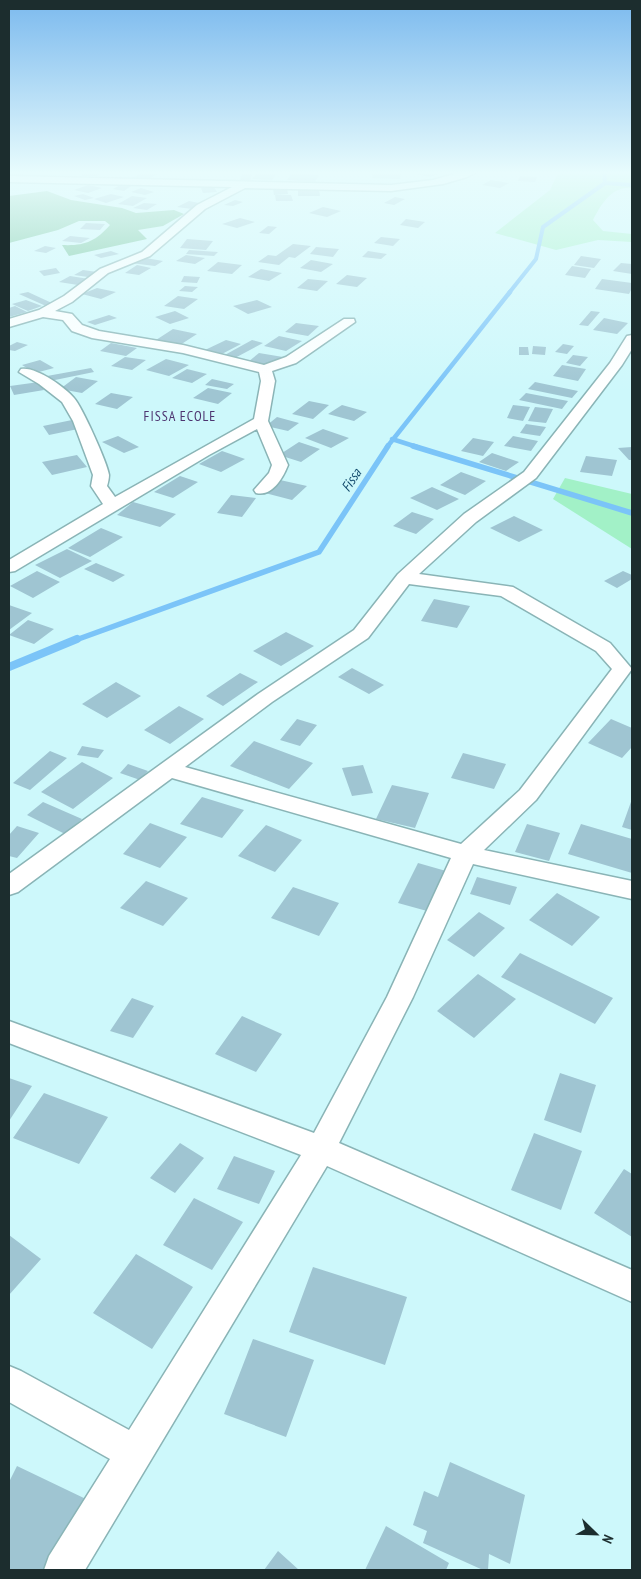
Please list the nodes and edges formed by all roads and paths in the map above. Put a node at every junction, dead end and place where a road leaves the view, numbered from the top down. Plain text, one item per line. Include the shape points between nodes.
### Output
1 (157, 245) edge
2 (43, 313) junction
3 (349, 322) dead end
4 (9, 323) edge
5 (630, 344) edge
6 (265, 369) junction
7 (26, 372) dead end
8 (261, 421) junction
9 (262, 490) dead end
10 (112, 505) junction
11 (9, 567) edge
12 (404, 578) junction
13 (627, 671) edge
14 (169, 770) junction
15 (465, 854) junction
16 (9, 886) edge
17 (632, 890) edge
18 (9, 1032) edge
19 (321, 1149) junction
20 (632, 1286) edge
21 (9, 1382) edge
22 (135, 1453) junction
23 (63, 1570) edge

1 - 2 street via 146,254 104,271 68,299
2 - 4 street
2 - 6 street via 67,317 77,328 97,334
3 - 6 street via 291,360
5 - 12 street via 530,475 470,518
6 - 8 street via 268,381
7 - 10 street via 68,400 80,421 101,475 99,486
8 - 9 street via 280,464 276,475
8 - 10 street
10 - 11 street
12 - 13 street via 506,591 603,647
12 - 14 street via 361,634 265,698
13 - 15 street via 528,795
14 - 15 street
14 - 16 street
15 - 17 street
15 - 19 street via 400,997
18 - 19 street
19 - 20 street
19 - 22 street
21 - 22 street
22 - 23 street

